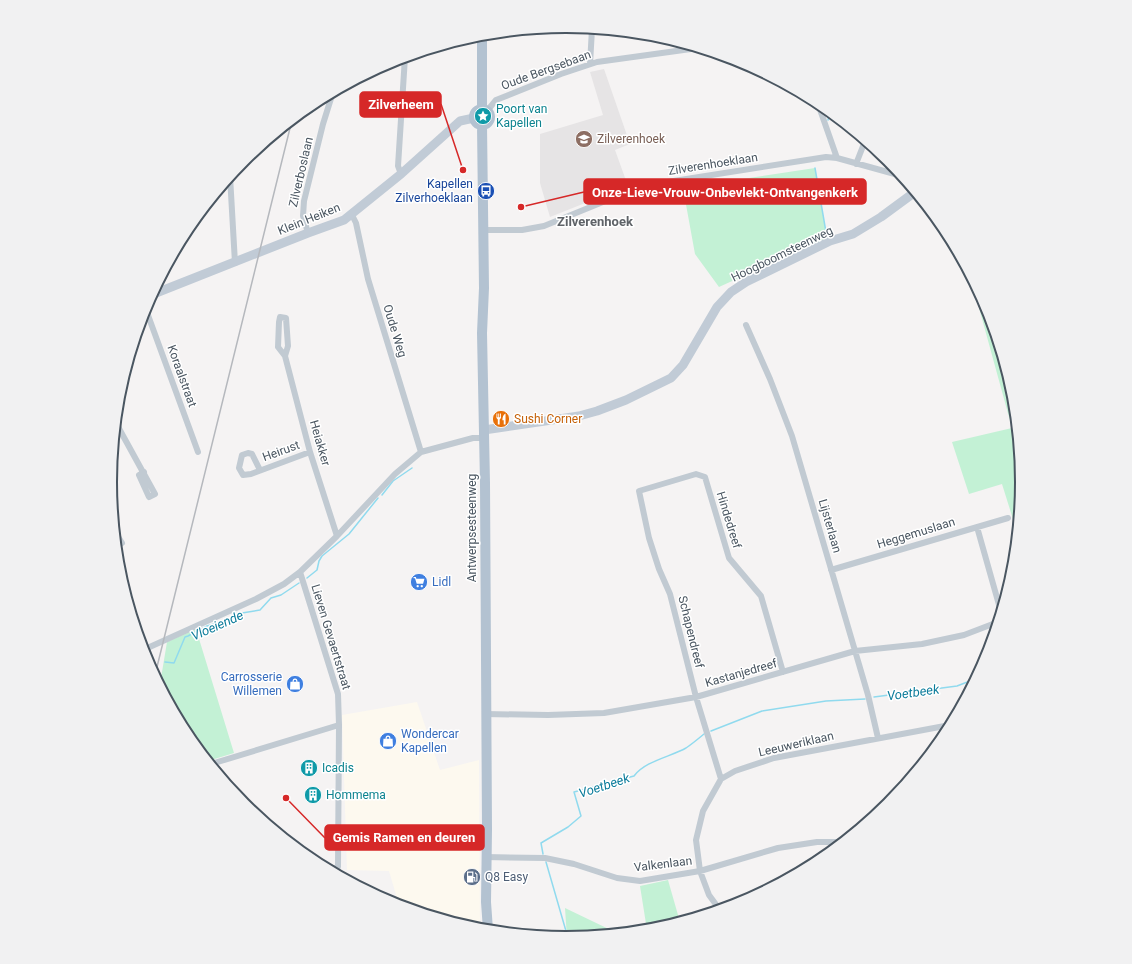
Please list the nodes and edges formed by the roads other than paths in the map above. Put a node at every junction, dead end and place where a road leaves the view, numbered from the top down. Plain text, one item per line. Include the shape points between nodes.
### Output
1 (592, 34) edge
2 (482, 41) edge
3 (687, 50) edge
4 (405, 63) edge
5 (590, 64) junction
6 (482, 94) junction
7 (330, 100) edge
8 (496, 100) junction
9 (485, 110) junction
10 (820, 113) edge
11 (474, 118) junction
12 (482, 125) junction
13 (863, 145) edge
14 (837, 158) junction
15 (856, 164) junction
16 (891, 173) edge
17 (401, 174) junction
18 (230, 184) edge
19 (911, 195) edge
20 (352, 215) junction
21 (483, 230) junction
22 (308, 233) junction
23 (235, 262) junction
24 (159, 292) edge
25 (149, 317) edge
26 (746, 325) dead end
27 (285, 356) junction
28 (120, 430) edge
29 (484, 434) junction
30 (198, 452) dead end
31 (310, 452) junction
32 (421, 452) junction
33 (260, 470) dead end
34 (144, 472) dead end
35 (639, 491) joint
36 (1008, 518) dead end
37 (977, 527) junction
38 (337, 536) junction
39 (831, 570) junction
40 (300, 572) junction
41 (998, 603) edge
42 (991, 624) edge
43 (149, 647) edge
44 (855, 651) junction
45 (783, 672) junction
46 (696, 697) junction
47 (485, 714) junction
48 (339, 725) junction
49 (942, 726) edge
50 (878, 738) junction
51 (216, 763) edge
52 (721, 779) junction
53 (833, 842) edge
54 (485, 857) junction
55 (336, 868) edge
56 (700, 871) junction
57 (716, 905) edge
58 (487, 924) edge

1 - 5 street
2 - 6 main road
3 - 5 street, Oude Bergsebaan
4 - 17 street via 398,166
5 - 8 street, Oude Bergsebaan
6 - 8 street, Oude Bergsebaan via 492,101
6 - 9 main road
7 - 22 street, Zilverboslaan via 304,200 303,216
8 - 9 street, Oude Bergsebaan
9 - 11 main road via 477,111
9 - 12 main road via 490,115 490,120
10 - 14 street
11 - 12 main road
11 - 17 street, Klein Heiken via 460,121
12 - 21 main road, Antwerpsesteenweg
13 - 15 street
14 - 15 street, Zilverenhoeklaan
14 - 21 street, Zilverenhoeklaan via 826,157 648,185 544,226 522,230
15 - 16 street
17 - 20 street, Klein Heiken
18 - 23 street
19 - 29 street, Hoogboomsteenweg via 853,234 830,240 731,292 717,307 683,365 671,378 626,400 585,415
20 - 22 street, Klein Heiken
20 - 32 street, Oude Weg via 356,222 368,279
21 - 29 main road, Antwerpsesteenweg
22 - 23 street, Klein Heiken
23 - 24 street, Klein Heiken
25 - 30 street, Koraalstraat
26 - 39 street, Lijsterlaan via 792,436
27 - 27 street, Heiakker via 288,346 288,323 286,318 280,317 278,347
27 - 31 street, Heiakker
28 - 34 street
29 - 32 street
29 - 47 main road, Antwerpsesteenweg
31 - 33 street, Heirust
31 - 38 street, Heiakker
32 - 38 street via 395,474
35 - 45 street, Hindedreef via 696,474 705,477 729,558 760,596
35 - 46 street, Schapendreef via 649,538 670,594
36 - 37 street, Heggemuslaan
37 - 39 street, Heggemuslaan
37 - 41 street
38 - 40 street
39 - 44 street, Lijsterlaan
40 - 43 street via 256,599
40 - 48 street, Lieven Gevaertstraat via 338,694
42 - 44 street, Kastanjedreef via 964,635 922,644
44 - 45 street, Kastanjedreef
44 - 50 street, Lijsterlaan
45 - 46 street, Kastanjedreef
46 - 47 street, Kastanjedreef via 604,713
46 - 52 street, Schapendreef
47 - 54 main road, Antwerpsesteenweg
48 - 51 street
48 - 55 street, Lieven Gevaertstraat
49 - 50 street, Leeuweriklaan
50 - 52 street, Leeuweriklaan via 774,758
52 - 56 street via 703,811 696,840
53 - 56 street, Valkenlaan via 778,848
54 - 56 street, Valkenlaan via 545,858 617,878 640,881
54 - 58 main road, Antwerpsesteenweg
56 - 57 street via 709,895

